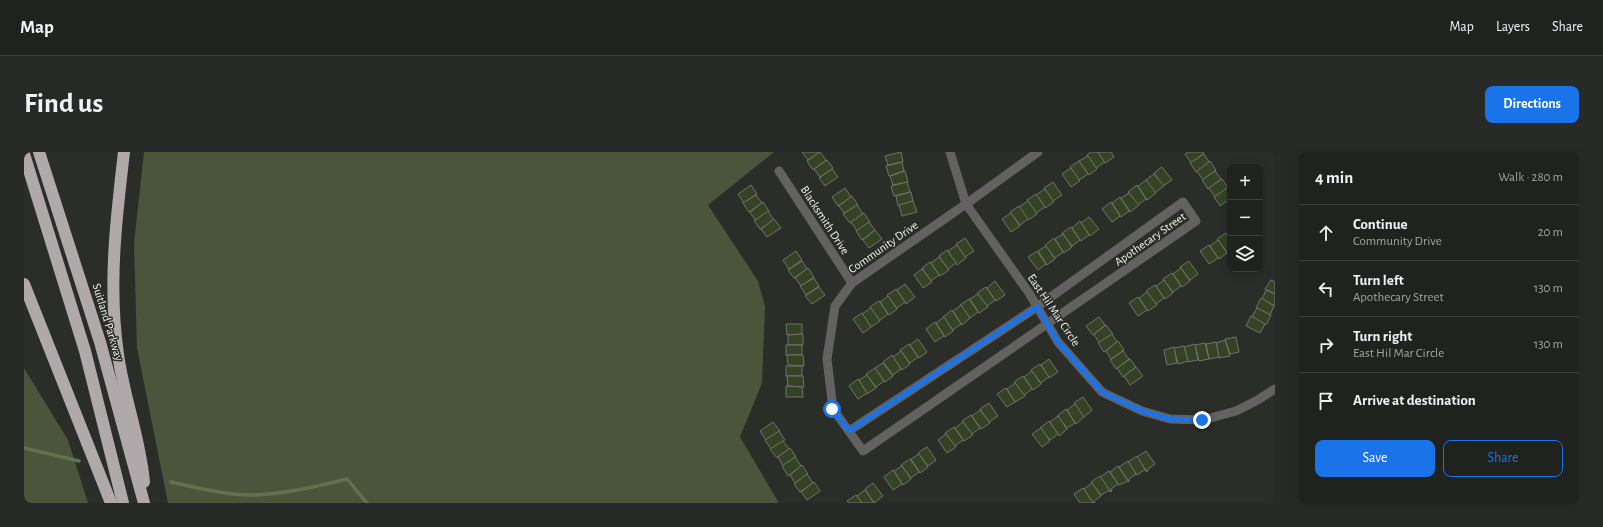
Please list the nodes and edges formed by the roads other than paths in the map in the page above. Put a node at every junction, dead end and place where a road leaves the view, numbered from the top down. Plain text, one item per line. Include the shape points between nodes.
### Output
1 (39, 152) edge
2 (124, 152) edge
3 (950, 152) edge
4 (1038, 152) edge
5 (24, 154) edge
6 (779, 171) dead end
7 (966, 204) junction
8 (852, 283) junction
9 (24, 284) edge
10 (1037, 307) junction
11 (1048, 325) junction
12 (1275, 388) edge
13 (849, 431) junction
14 (863, 451) joint
15 (111, 503) edge
16 (122, 503) edge
17 (145, 503) edge

1 - 17 highway, Suitland Parkway via 100,342
2 - 17 highway via 114,237 113,307 121,372 142,455
3 - 7 street, East Hil Mar Circle
4 - 7 street, Community Drive
5 - 16 highway via 85,351
6 - 8 street, Blacksmith Drive
7 - 8 street, Community Drive
7 - 10 street, East Hil Mar Circle
8 - 13 street, Community Drive via 835,306 827,359 832,409
9 - 15 highway
10 - 11 street, East Hil Mar Circle
10 - 11 street, Apothecary Street via 1183,202 1196,221
10 - 13 street, Apothecary Street
11 - 12 street, East Hil Mar Circle via 1058,342 1102,392 1142,411 1170,419 1202,420 1236,411
11 - 14 street, Apothecary Street
13 - 14 street, Community Drive

